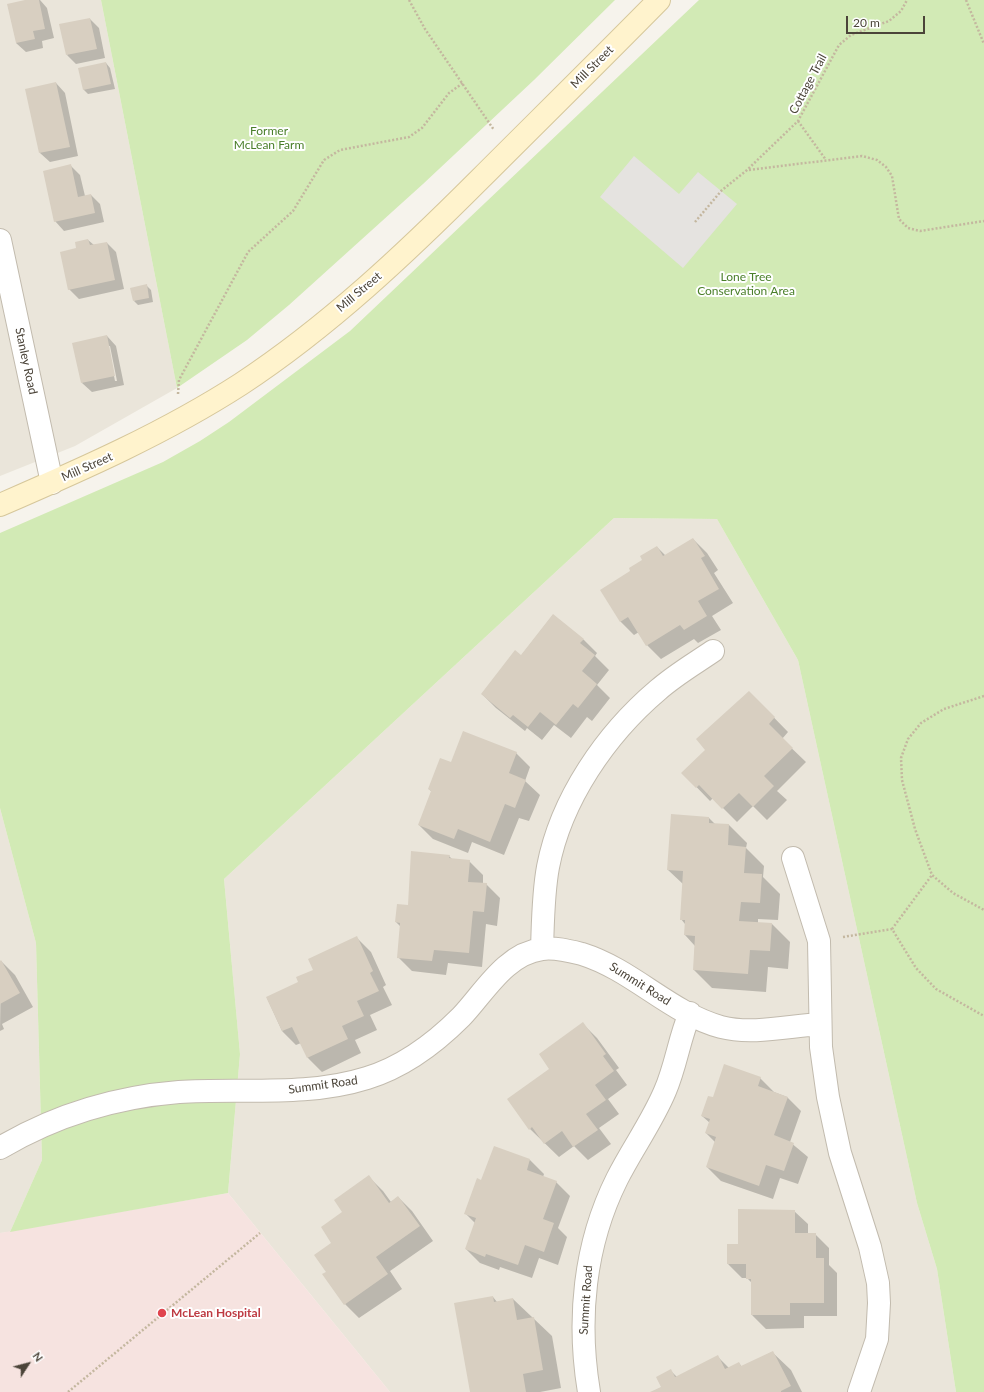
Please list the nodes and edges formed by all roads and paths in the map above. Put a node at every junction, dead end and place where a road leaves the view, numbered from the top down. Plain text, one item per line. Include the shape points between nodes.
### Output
1 (409, 0) edge
2 (659, 0) edge
3 (907, 0) edge
4 (966, 0) edge
5 (984, 44) edge
6 (462, 83) junction
7 (798, 121) junction
8 (508, 151) junction
9 (826, 160) junction
10 (747, 170) junction
11 (984, 221) edge
12 (695, 222) dead end
13 (0, 240) edge
14 (188, 416) junction
15 (52, 483) junction
16 (0, 505) edge
17 (712, 651) dead end
18 (984, 696) edge
19 (793, 858) dead end
20 (932, 875) junction
21 (984, 910) edge
22 (892, 929) junction
23 (819, 941) junction
24 (542, 949) junction
25 (690, 1014) junction
26 (984, 1016) edge
27 (820, 1024) junction
28 (0, 1148) edge
29 (260, 1233) dead end
30 (68, 1392) edge
31 (589, 1392) edge
32 (859, 1392) edge

1 - 6 path via 425,29
2 - 8 main road, Mill Street
3 - 7 path, Cottage Trail via 901,11 889,21 851,35 839,45
4 - 5 path
6 - 8 path
6 - 14 path via 449,93 422,128 409,137 340,150 324,160 293,210 248,252 178,380 178,397
7 - 9 path
7 - 10 path, Cottage Trail
8 - 14 main road, Mill Street via 401,257 359,293 266,366
9 - 10 path
9 - 11 path via 862,156 877,160 886,167 892,176 899,219 908,228 920,231
10 - 12 path, Cottage Trail via 722,190
13 - 15 street, Stanley Road
14 - 15 main road, Mill Street via 118,453
15 - 16 main road, Mill Street
17 - 24 street via 643,703 604,747 582,780 558,831 548,866
18 - 20 path via 944,709 921,723 908,739 901,758 902,780 915,829
19 - 23 street
20 - 21 path via 953,893
20 - 22 path
22 - 23 path
22 - 26 path via 916,968 936,989
23 - 27 street
24 - 25 street, Summit Road via 571,951 602,961
24 - 28 street, Summit Road via 507,965 447,1030 417,1054 385,1072 332,1086 269,1091 159,1094 112,1102 68,1116
25 - 27 street, Summit Road via 722,1027 738,1030
25 - 31 street, Summit Road via 683,1029 671,1077 658,1106 616,1181 594,1240 586,1284 583,1326
27 - 32 street via 824,1070 833,1122 846,1177 870,1247 878,1283 880,1303 876,1339
29 - 30 path

